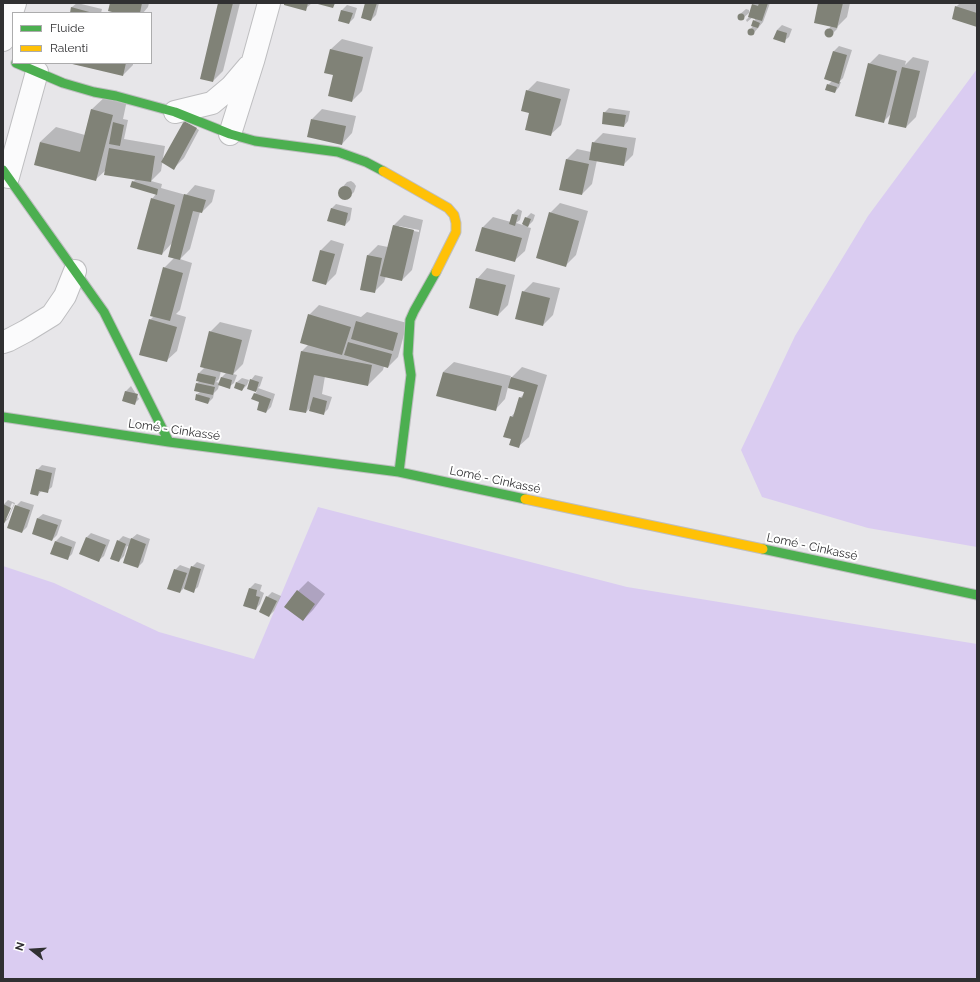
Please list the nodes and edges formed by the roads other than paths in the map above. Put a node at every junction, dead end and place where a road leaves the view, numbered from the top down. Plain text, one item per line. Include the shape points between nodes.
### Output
1 (269, 3) edge
2 (12, 12) edge
3 (3, 40) edge
4 (3, 57) edge
5 (252, 61) junction
6 (12, 62) edge
7 (18, 64) edge
8 (37, 72) junction
9 (176, 112) junction
10 (230, 134) junction
11 (6, 173) edge
12 (75, 271) junction
13 (3, 342) edge
14 (3, 417) edge
15 (169, 442) junction
16 (399, 472) junction
17 (977, 595) edge

1 - 5 street
2 - 3 street
4 - 6 street
5 - 9 street via 212,103
5 - 10 street
7 - 8 main road
8 - 9 main road via 94,92
8 - 11 street
9 - 10 main road
10 - 16 main road via 255,141 338,152 389,174 442,204 454,214 456,232 410,320 408,354 411,375
11 - 12 main road
12 - 13 street via 65,296 52,314
12 - 15 main road via 104,312
14 - 15 main road, Lomé - Cinkassé
15 - 16 main road, Lomé - Cinkassé
16 - 17 main road, Lomé - Cinkassé

